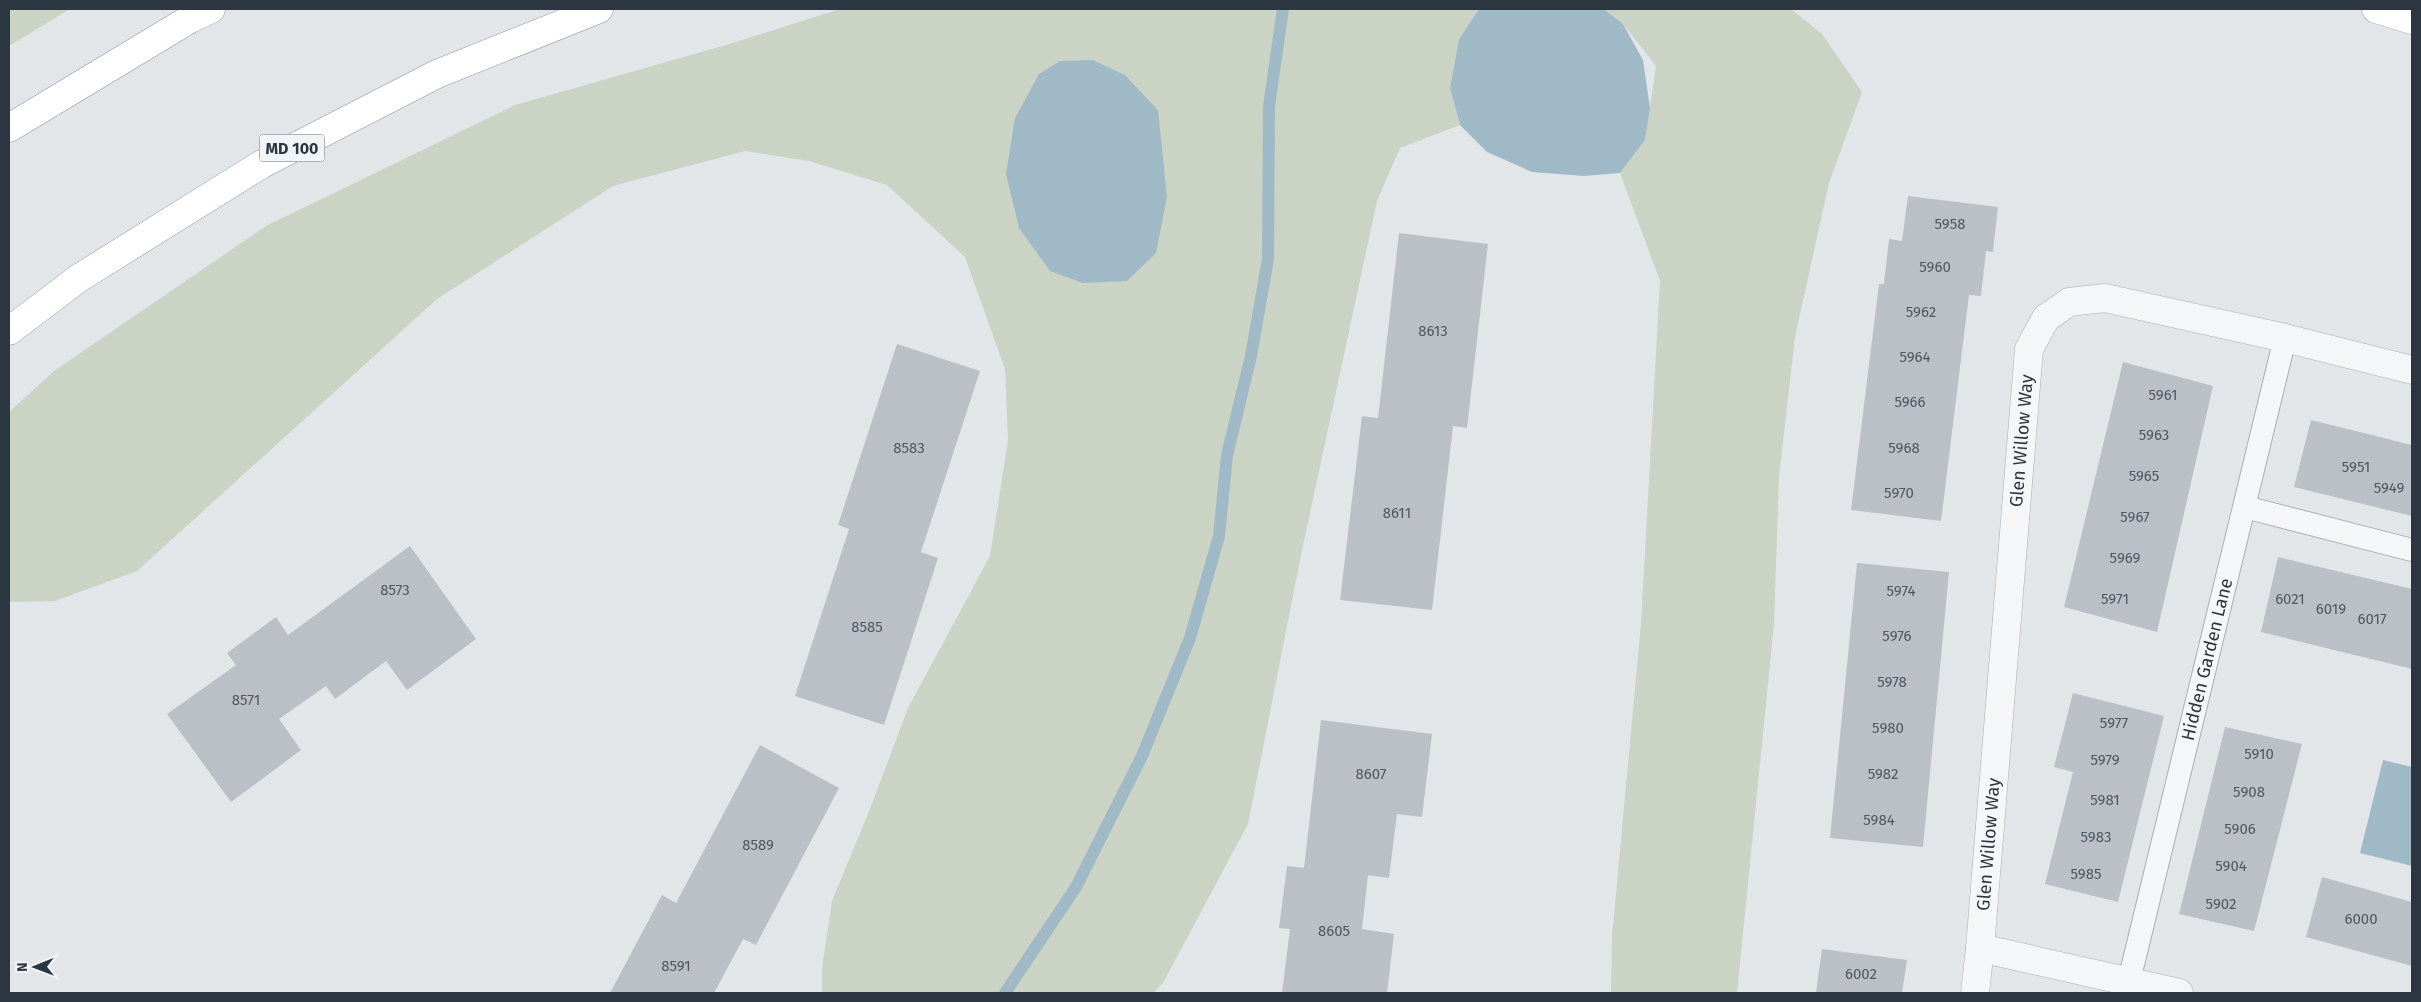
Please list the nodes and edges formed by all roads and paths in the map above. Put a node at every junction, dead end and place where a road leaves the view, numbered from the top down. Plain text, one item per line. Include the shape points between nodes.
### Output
1 (211, 9) edge
2 (599, 9) edge
3 (2376, 9) edge
4 (2412, 20) edge
5 (9, 128) edge
6 (9, 331) edge
7 (2285, 338) junction
8 (2412, 370) edge
9 (2245, 507) junction
10 (2412, 550) edge
11 (1980, 948) junction
12 (2153, 988) edge
13 (1974, 993) edge

1 - 5 highway
2 - 6 highway, MD 100 via 437,74 262,164 79,278
3 - 4 highway
7 - 8 street, Glen Willow Way
7 - 9 lane, Hidden Garden Lane
7 - 11 street, Glen Willow Way via 2105,298 2068,302 2046,318 2029,349
9 - 10 lane
9 - 12 lane, Hidden Garden Lane
11 - 12 street
11 - 13 street, Glen Willow Way

